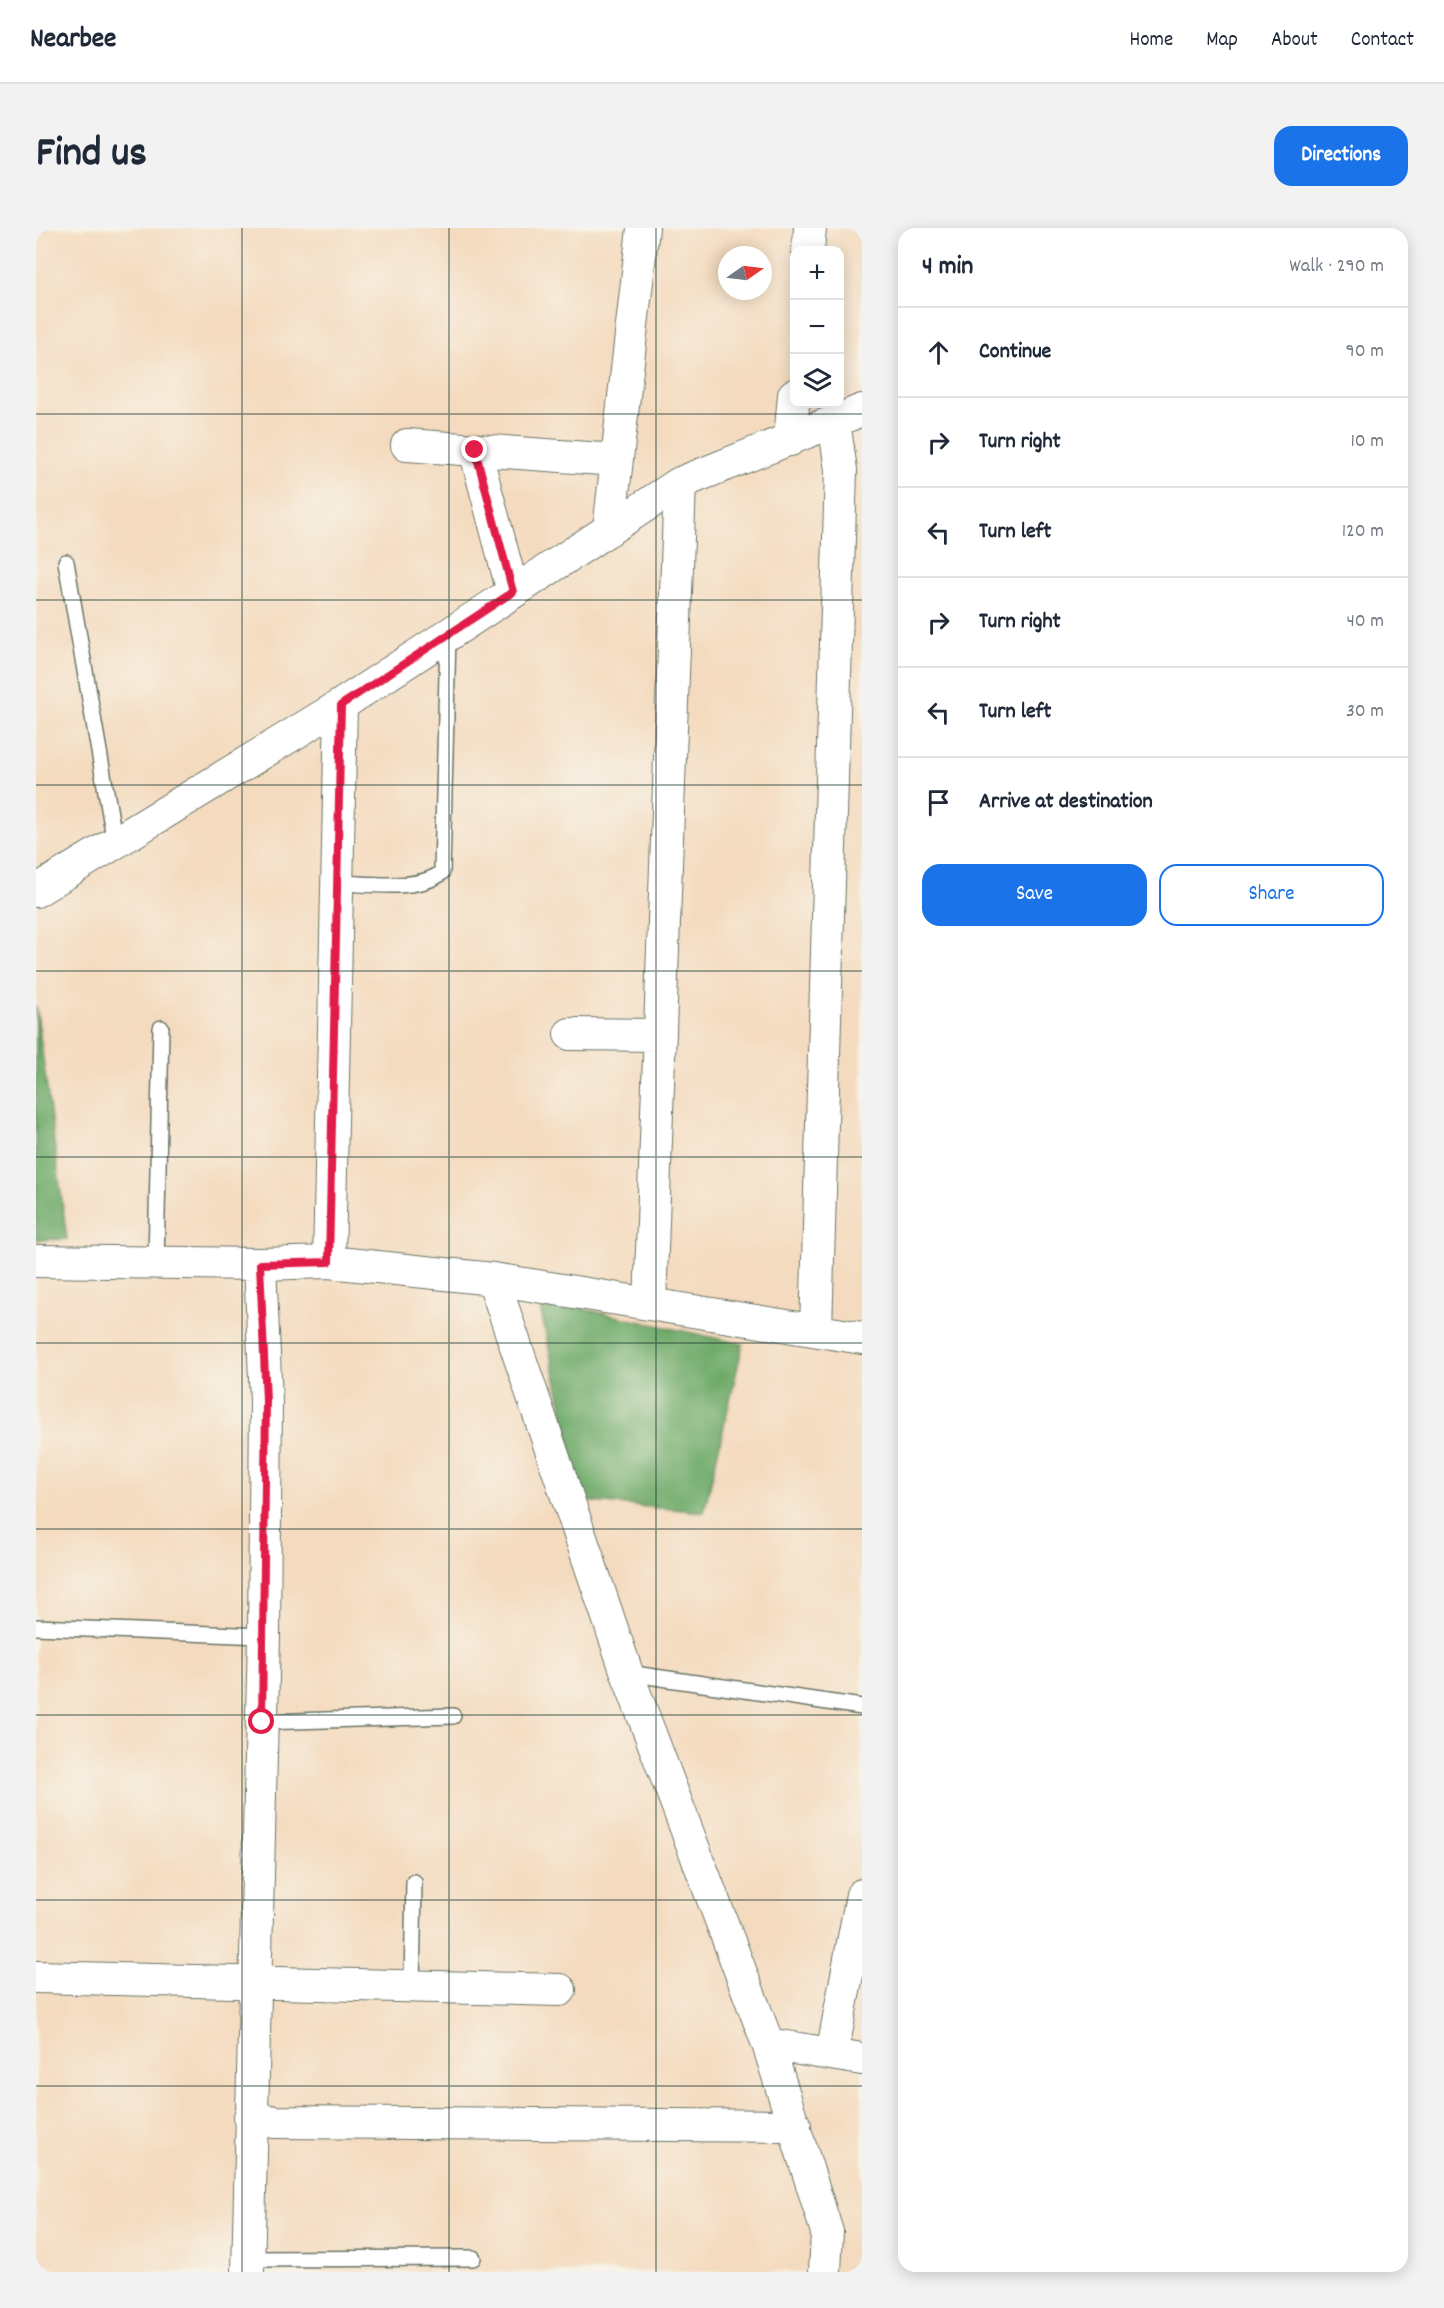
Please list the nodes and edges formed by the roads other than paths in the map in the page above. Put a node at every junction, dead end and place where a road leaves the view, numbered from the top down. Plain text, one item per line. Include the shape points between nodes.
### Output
1 (643, 228) edge
2 (810, 228) edge
3 (808, 246) edge
4 (794, 408) edge
5 (862, 410) edge
6 (834, 422) junction
7 (790, 440) junction
8 (407, 445) dead end
9 (475, 450) junction
10 (616, 460) junction
11 (680, 483) junction
12 (609, 530) junction
13 (66, 562) dead end
14 (513, 592) junction
15 (448, 636) junction
16 (341, 705) junction
17 (115, 843) junction
18 (337, 883) junction
19 (36, 889) edge
20 (161, 1028) dead end
21 (570, 1034) dead end
22 (660, 1035) junction
23 (36, 1261) edge
24 (329, 1262) junction
25 (156, 1263) junction
26 (260, 1264) junction
27 (493, 1279) junction
28 (650, 1304) junction
29 (816, 1330) junction
30 (862, 1338) edge
31 (36, 1628) edge
32 (264, 1636) junction
33 (627, 1673) junction
34 (862, 1707) edge
35 (453, 1716) dead end
36 (262, 1722) junction
37 (414, 1882) dead end
38 (862, 1895) edge
39 (36, 1977) edge
40 (254, 1982) junction
41 (412, 1986) junction
42 (560, 1990) dead end
43 (768, 2044) junction
44 (847, 2056) edge
45 (250, 2117) junction
46 (795, 2126) junction
47 (473, 2258) dead end
48 (248, 2265) edge
49 (825, 2272) edge

1 - 10 street
2 - 3 street
4 - 7 street
5 - 6 street
6 - 7 street
6 - 29 street via 841,470
7 - 11 street
8 - 9 street
9 - 10 street
9 - 14 street
10 - 12 street
11 - 12 street
11 - 22 street
12 - 14 street
13 - 17 lane
14 - 15 street
15 - 16 street
15 - 18 lane via 442,872 434,879 415,884
16 - 17 street
16 - 18 street
17 - 19 street
18 - 24 street
20 - 25 lane
21 - 22 street
22 - 28 street
23 - 25 street
24 - 26 street
24 - 27 street
25 - 26 street
26 - 32 street via 266,1401
27 - 28 street
27 - 33 street
28 - 29 street
29 - 30 street
31 - 32 lane
32 - 36 street
33 - 34 lane
33 - 43 street
35 - 36 lane
36 - 40 street
37 - 41 lane
38 - 44 street
39 - 40 street
40 - 41 street
40 - 45 street
41 - 42 street
43 - 44 street
43 - 46 street
45 - 46 street via 275,2122
45 - 48 street
46 - 49 street via 827,2232
47 - 48 lane

